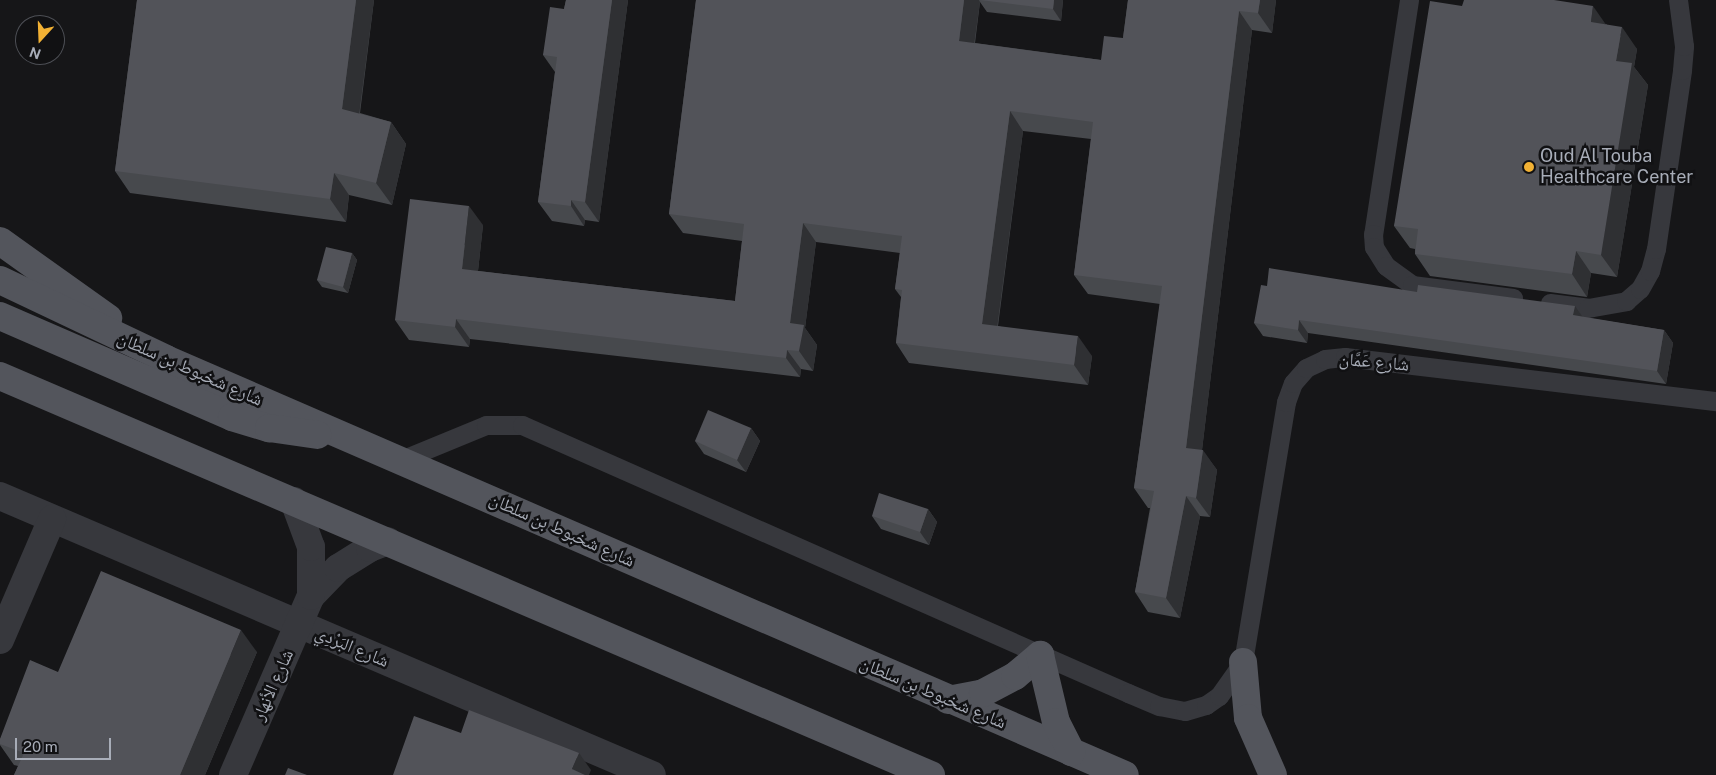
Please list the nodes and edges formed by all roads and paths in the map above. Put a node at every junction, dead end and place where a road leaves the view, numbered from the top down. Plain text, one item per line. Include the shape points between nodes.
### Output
1 (1409, 0) edge
2 (1678, 0) edge
3 (0, 241) edge
4 (0, 280) edge
5 (0, 316) edge
6 (166, 359) junction
7 (0, 376) edge
8 (1716, 401) edge
9 (344, 436) junction
10 (401, 460) junction
11 (0, 496) edge
12 (294, 501) junction
13 (52, 519) junction
14 (388, 541) junction
15 (311, 596) junction
16 (299, 625) junction
17 (0, 640) edge
18 (1040, 655) junction
19 (1242, 662) junction
20 (948, 700) junction
21 (1071, 752) junction
22 (233, 775) edge
23 (652, 775) edge
24 (931, 775) edge
25 (1125, 775) edge
26 (1273, 775) edge

1 - 2 lane via 1373,234 1378,256 1412,285 1588,308 1626,301 1640,289 1656,249 1682,70 1684,46
3 - 6 main road
4 - 6 main road, شارع شخبوط بن سلطان
5 - 9 main road via 232,417 306,434
6 - 9 main road, شارع شخبوط بن سلطان
7 - 12 main road
8 - 19 lane, شارع عَمَّان via 1345,357 1325,359 1306,368 1293,383 1286,402
9 - 10 main road, شارع شخبوط بن سلطان
10 - 18 lane via 486,425 522,425
10 - 20 main road, شارع شخبوط بن سلطان
11 - 13 street, شارع البَرْدِي
12 - 14 main road
12 - 15 street, شارع الأنهار via 311,547
13 - 16 street, شارع البَرْدِي
13 - 17 street
14 - 15 street, شارع الأنهار via 354,557
14 - 24 main road
15 - 16 street, شارع الأنهار
16 - 22 street, شارع الأنهار
16 - 23 street, شارع البَرْدِي
18 - 19 lane via 1159,706 1185,711 1206,705 1219,696
18 - 20 main road via 1015,676 983,693
18 - 21 main road via 1056,722
19 - 26 main road via 1248,718
20 - 21 main road, شارع شخبوط بن سلطان
21 - 25 main road, شارع شخبوط بن سلطان

